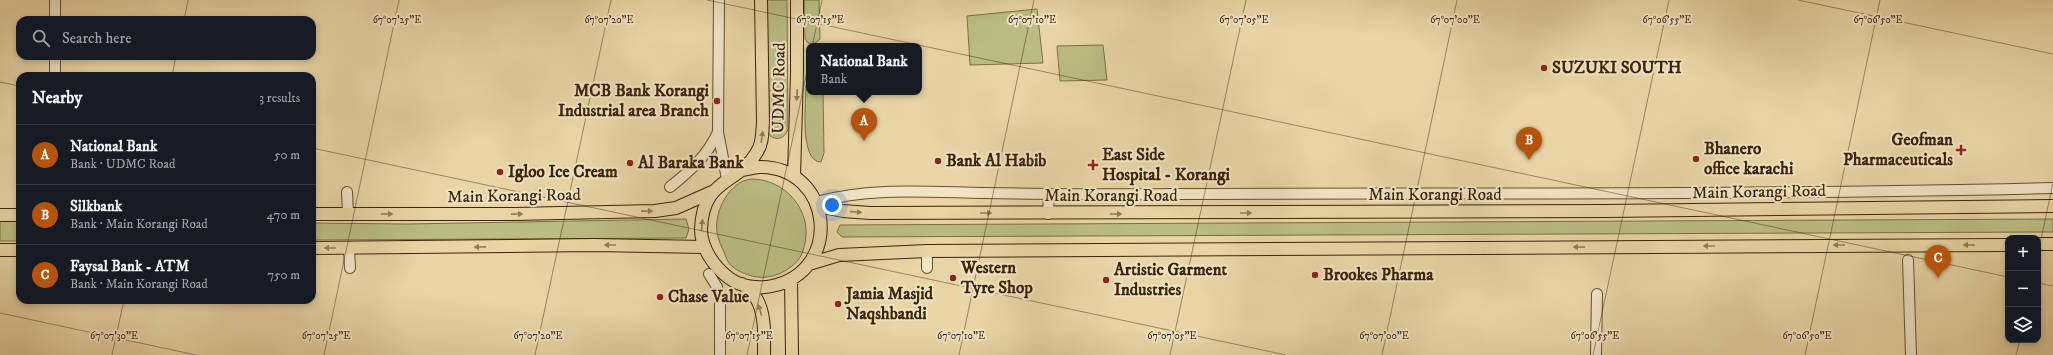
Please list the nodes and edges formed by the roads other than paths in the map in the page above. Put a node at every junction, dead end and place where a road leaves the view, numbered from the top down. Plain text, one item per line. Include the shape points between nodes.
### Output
1 (55, 0) edge
2 (719, 0) edge
3 (761, 0) edge
4 (797, 0) edge
5 (55, 16) edge
6 (55, 60) edge
7 (55, 72) edge
8 (718, 132) junction
9 (742, 170) junction
10 (794, 176) junction
11 (727, 179) junction
12 (670, 187) dead end
13 (2053, 188) edge
14 (347, 192) dead end
15 (712, 192) junction
16 (1049, 194) junction
17 (817, 204) junction
18 (2053, 206) edge
19 (348, 213) junction
20 (316, 214) edge
21 (1048, 214) junction
22 (0, 215) edge
23 (16, 215) edge
24 (2041, 244) edge
25 (2053, 244) edge
26 (2005, 245) edge
27 (705, 247) junction
28 (316, 248) edge
29 (349, 248) junction
30 (0, 250) edge
31 (16, 250) edge
32 (927, 251) junction
33 (1908, 260) dead end
34 (809, 264) junction
35 (350, 268) dead end
36 (927, 268) dead end
37 (792, 279) junction
38 (742, 284) junction
39 (1597, 294) dead end
40 (720, 355) edge
41 (764, 355) edge
42 (792, 355) edge
43 (1596, 355) edge
44 (1911, 355) edge

1 - 5 street
2 - 8 street
9 -> 3 main road, UDMC Road via 762,142
4 -> 10 main road, UDMC Road
6 - 7 street
8 - 11 street
8 - 12 street via 712,146 697,165
9 - 10 main road via 760,167 778,169
9 - 11 main road
10 - 17 main road via 808,188
11 - 15 main road
13 - 16 street via 1603,194
14 - 19 street
19 -> 15 main road, Main Korangi Road via 514,214 655,211 676,208
27 -> 15 main road via 701,231 704,210
16 - 17 street via 880,192 842,194
16 - 21 street
17 -> 21 main road, Main Korangi Road via 842,211 870,213
17 - 34 main road via 822,226 819,246
21 -> 18 main road, Main Korangi Road
19 - 20 main road, Main Korangi Road
22 - 23 main road
24 - 25 main road
26 -> 32 main road
27 -> 29 main road via 594,245
27 - 38 main road via 717,267 733,281
29 -> 28 main road
29 - 35 street
30 - 31 main road
32 - 34 main road via 839,255
32 - 36 street
33 - 44 street
34 - 37 main road
37 - 38 main road via 766,287
37 - 42 main road
38 - 40 street via 709,274 717,286 720,300
41 -> 38 main road via 760,308 756,297
39 - 43 street

